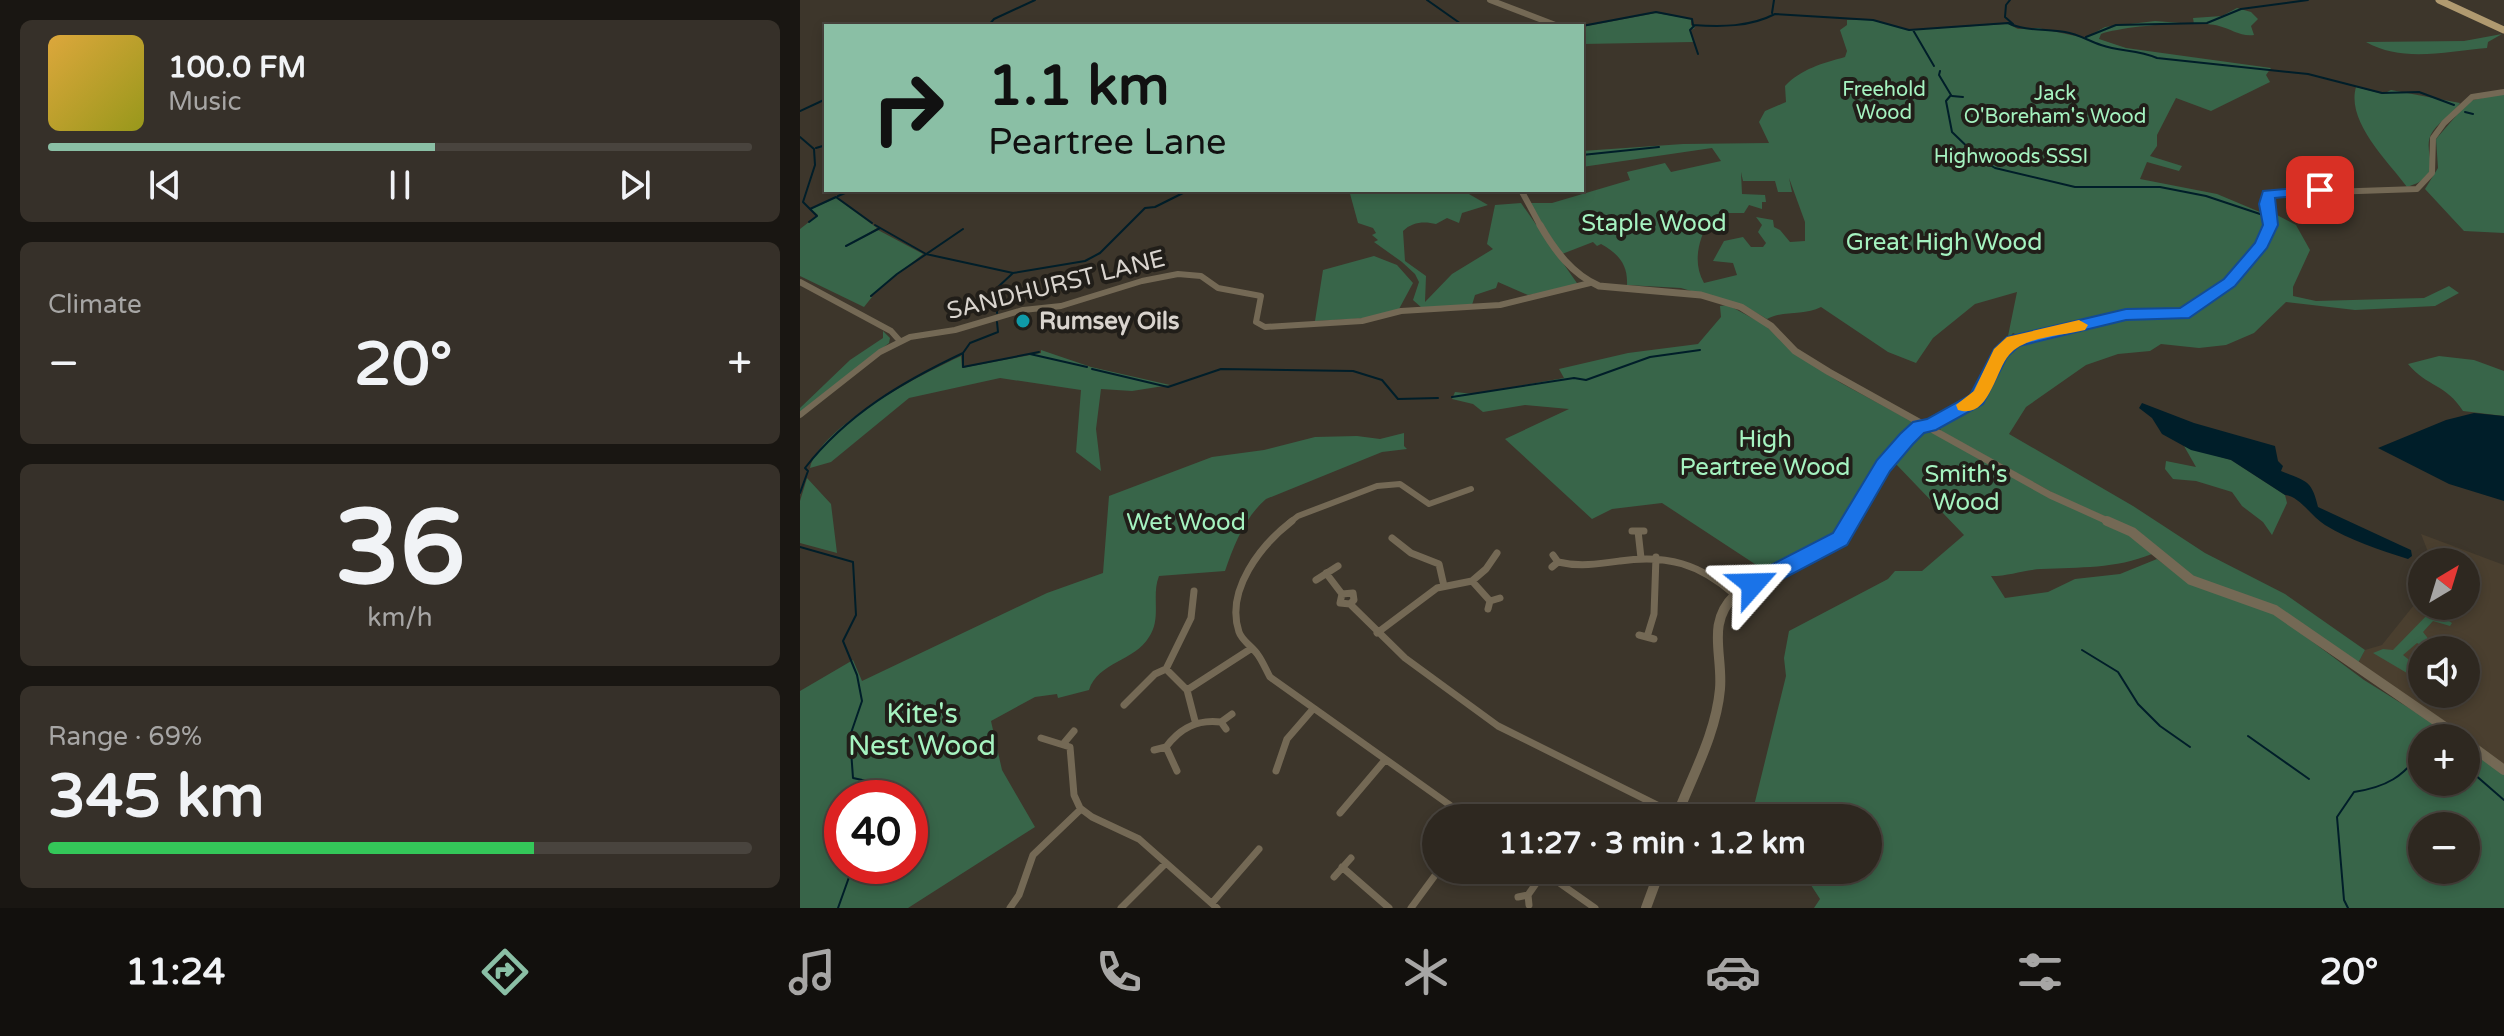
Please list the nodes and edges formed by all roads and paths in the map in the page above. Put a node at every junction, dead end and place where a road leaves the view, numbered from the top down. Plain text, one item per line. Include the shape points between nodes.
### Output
1 (1490, 0) edge
2 (2439, 0) edge
3 (1553, 24) edge
4 (2504, 30) edge
5 (2504, 92) edge
6 (1522, 192) edge
7 (800, 282) edge
8 (1590, 283) junction
9 (899, 340) junction
10 (800, 415) edge
11 (1926, 426) junction
12 (1471, 489) dead end
13 (1638, 531) dead end
14 (1387, 550) dead end
15 (1497, 553) dead end
16 (1483, 557) dead end
17 (1656, 557) junction
18 (1641, 558) junction
19 (1492, 561) junction
20 (1554, 561) dead end
21 (1338, 566) dead end
22 (1326, 573) junction
23 (1316, 580) dead end
24 (1472, 581) junction
25 (1444, 586) junction
26 (1194, 591) dead end
27 (1735, 595) junction
28 (1500, 598) dead end
29 (1204, 603) dead end
30 (1194, 605) junction
31 (1377, 633) junction
32 (1646, 637) dead end
33 (1252, 648) junction
34 (1166, 669) junction
35 (1187, 690) junction
36 (1124, 705) dead end
37 (1313, 709) junction
38 (1232, 714) dead end
39 (1195, 721) junction
40 (2441, 724) edge
41 (1074, 731) dead end
42 (1041, 738) dead end
43 (1064, 743) junction
44 (1166, 747) junction
45 (1154, 750) dead end
46 (2480, 752) edge
47 (1385, 760) junction
48 (1279, 761) junction
49 (1289, 762) dead end
50 (2504, 770) edge
51 (1177, 771) dead end
52 (1276, 771) dead end
53 (1340, 798) dead end
54 (1348, 804) junction
55 (1448, 804) edge
56 (1653, 804) edge
57 (1682, 804) edge
58 (1081, 809) junction
59 (1340, 813) dead end
60 (1259, 849) dead end
61 (1351, 858) dead end
62 (1166, 863) junction
63 (1342, 867) junction
64 (1334, 877) dead end
65 (1429, 884) edge
66 (1532, 884) edge
67 (1561, 884) edge
68 (1655, 884) edge
69 (1529, 905) dead end
70 (1215, 906) edge
71 (1010, 908) edge
72 (1121, 908) edge
73 (1389, 908) edge
74 (1411, 908) edge
75 (1595, 908) edge
76 (1646, 908) edge

1 - 3 street
2 - 4 main road
5 - 11 street via 2468,99 2437,129 2432,144 2435,167 2423,186 2410,191 2268,194 2270,225 2262,245 2234,279 2200,304 2183,314 2126,314 2013,341 2000,353 1976,399
6 - 8 street via 1559,253
7 - 9 street
8 - 9 street, SANDHURST LANE via 1500,305 1265,327 1256,322 1261,296 1178,274 1070,304
8 - 11 street via 1701,295 1741,307 1771,326 1795,351
9 - 10 street, SANDHURST LANE
11 - 27 street via 1919,426 1883,466 1840,539
11 - 40 street via 2050,495 2132,532 2191,580 2275,610
12 - 33 street via 1464,498 1429,504 1400,484 1377,486 1288,523 1245,575 1235,604 1236,625
13 - 18 street
14 - 25 street via 1394,541 1439,564
15 - 19 street
16 - 19 street
17 - 18 street
17 - 27 street via 1701,567
17 - 32 street via 1654,614
18 - 20 street via 1586,566
19 - 24 street
21 - 22 street
22 - 23 street
22 - 31 street via 1342,594 1340,603 1350,604
24 - 25 street
24 - 28 street via 1489,605
25 - 31 street
26 - 30 street
27 - 57 street via 1722,607 1716,624 1720,683 1711,731
29 - 30 street
30 - 34 street
31 - 56 street via 1498,726
33 - 35 street
33 - 37 street via 1270,677
34 - 35 street
34 - 36 street via 1136,686
35 - 39 street
37 - 47 street
37 - 48 street via 1287,739
38 - 39 street via 1224,725
39 - 44 street
41 - 43 street
42 - 43 street
43 - 58 street via 1075,758 1074,796
44 - 45 street
44 - 51 street
46 - 50 street
47 - 54 street
47 - 55 street
48 - 49 street
48 - 52 street
53 - 54 street
54 - 59 street
58 - 62 street via 1127,831
58 - 71 street via 1033,855
60 - 70 street via 1248,854
61 - 63 street
62 - 70 street
62 - 72 street
63 - 64 street
63 - 73 street
65 - 74 street
66 - 69 street via 1523,896
67 - 75 street
68 - 76 street

